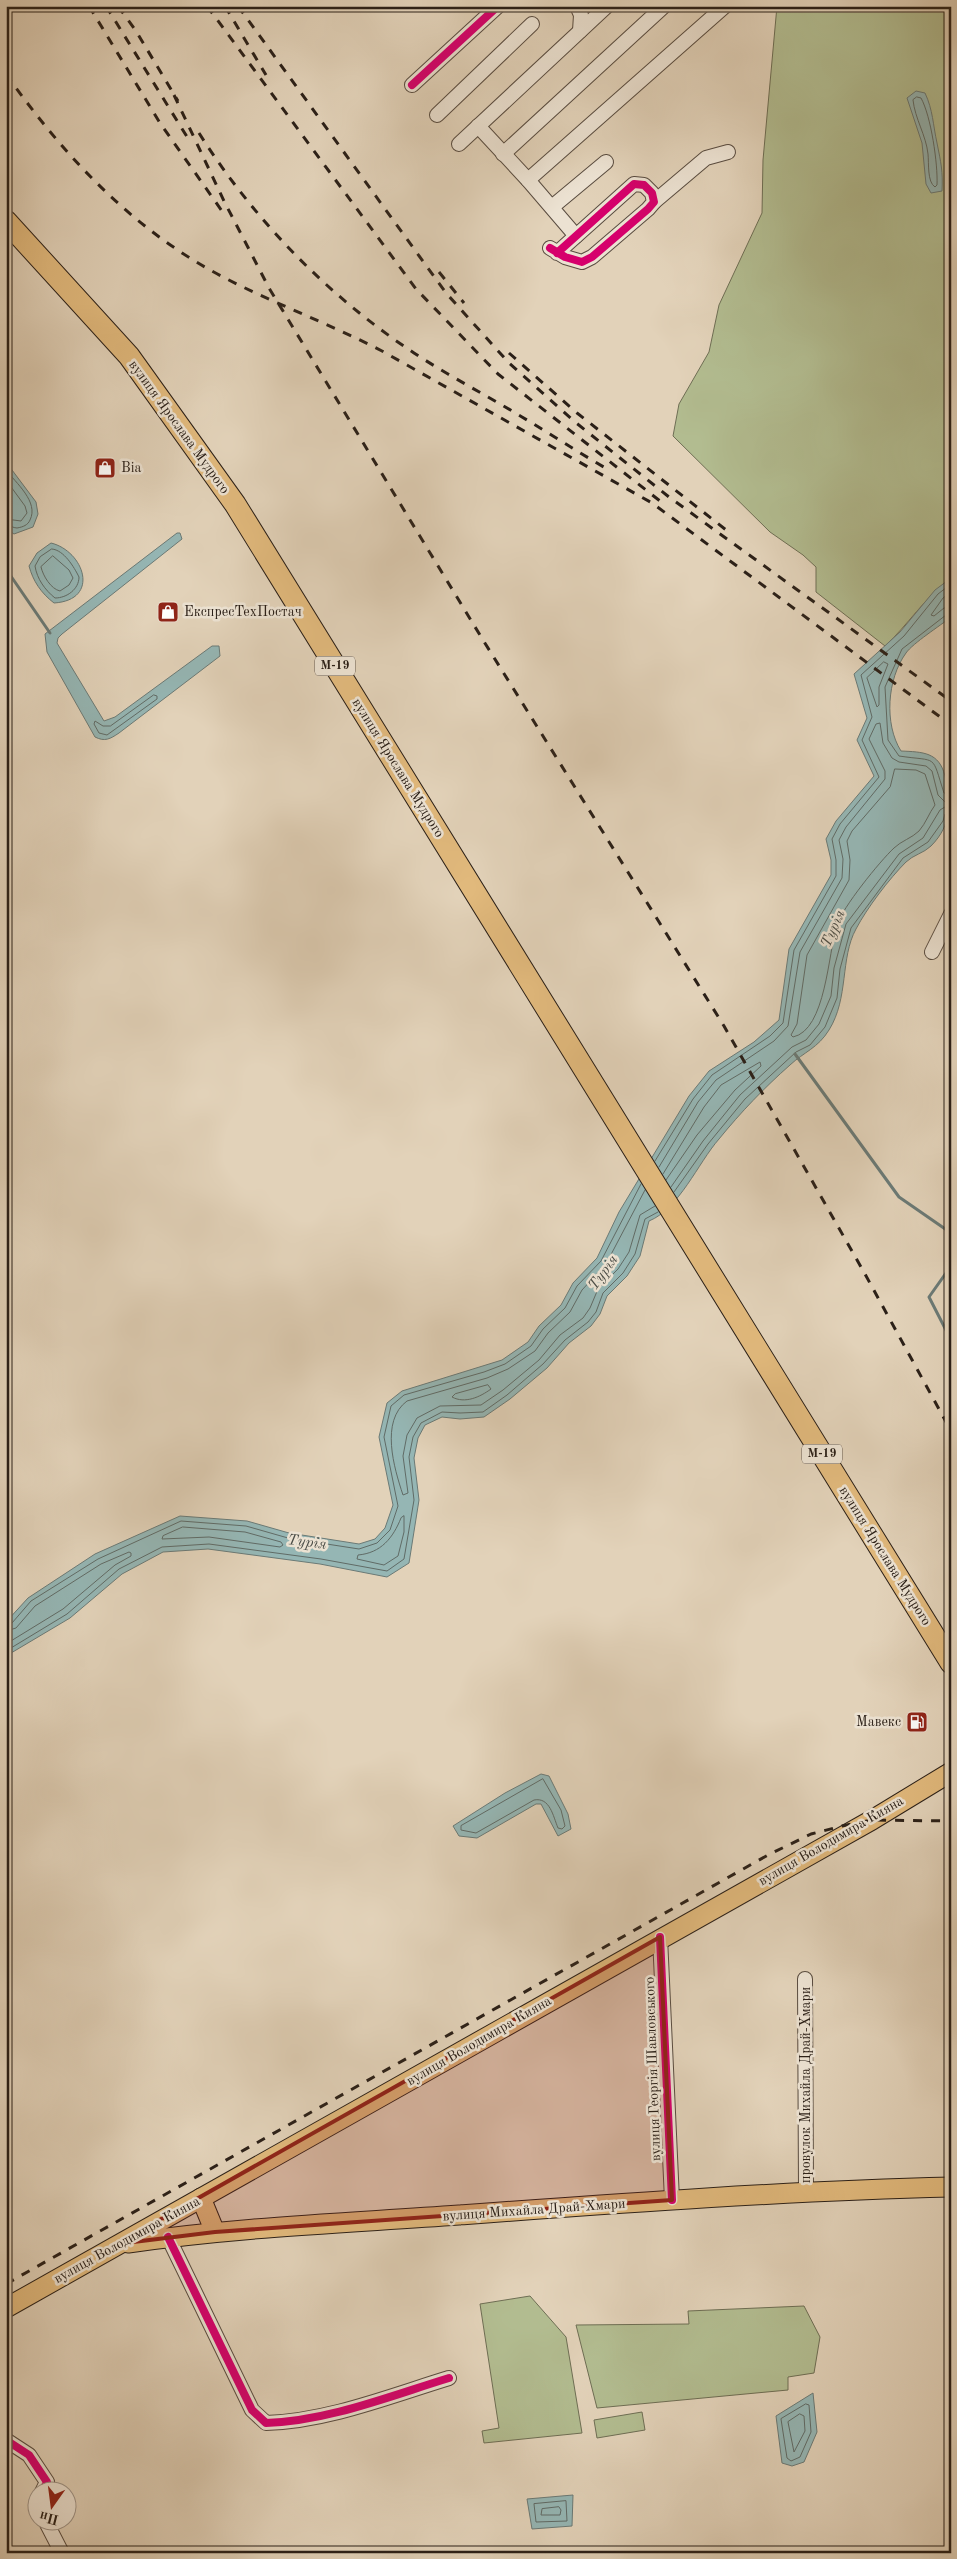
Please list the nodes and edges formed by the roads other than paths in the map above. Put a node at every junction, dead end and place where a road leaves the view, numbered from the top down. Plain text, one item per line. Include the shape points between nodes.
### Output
1 (498, 6) edge
2 (577, 6) edge
3 (607, 6) edge
4 (664, 6) edge
5 (725, 6) edge
6 (532, 24) dead end
7 (580, 31) junction
8 (412, 85) dead end
9 (436, 115) dead end
10 (478, 126) junction
11 (459, 144) dead end
12 (728, 152) dead end
13 (503, 154) junction
14 (606, 162) dead end
15 (528, 180) junction
16 (654, 202) junction
17 (552, 207) junction
18 (9, 228) edge
19 (576, 236) junction
20 (951, 914) edge
21 (932, 952) dead end
22 (951, 1663) edge
23 (951, 1772) edge
24 (660, 1937) junction
25 (805, 1979) dead end
26 (951, 2187) edge
27 (806, 2191) junction
28 (201, 2198) junction
29 (672, 2200) junction
30 (215, 2232) junction
31 (168, 2237) junction
32 (117, 2244) junction
33 (6, 2308) edge
34 (449, 2378) dead end
35 (6, 2440) edge
36 (47, 2482) edge
37 (51, 2532) edge
38 (62, 2553) edge

1 - 8 street
2 - 7 street
3 - 7 street
4 - 13 street
5 - 15 street
6 - 9 street
7 - 10 street
10 - 11 street
10 - 13 street
12 - 16 street via 706,158
13 - 15 street
14 - 17 street
15 - 17 street
16 - 19 street via 652,193 644,185 634,184
16 - 19 street via 592,257 582,262 554,250
17 - 19 street
18 - 22 highway, вулиця Ярослава Мудрого / М-19 via 129,356 235,504
20 - 21 street
23 - 24 main road, вулиця Володимира Кияна via 872,1820
24 - 28 main road, вулиця Володимира Кияна
24 - 29 street, вулиця Георгія Шавловського
25 - 27 street, провулок Михайла Драй-Хмари
26 - 27 main road, вулиця Михайла Драй-Хмари
27 - 29 main road, вулиця Михайла Драй-Хмари
28 - 30 main road
28 - 32 main road, вулиця Володимира Кияна
29 - 30 main road, вулиця Михайла Драй-Хмари
30 - 31 main road, вулиця Михайла Драй-Хмари
31 - 32 main road, вулиця Михайла Драй-Хмари
31 - 34 street via 252,2410 266,2423 292,2422 334,2412
32 - 33 main road, вулиця Володимира Кияна
35 - 36 street via 29,2454
37 - 38 street

